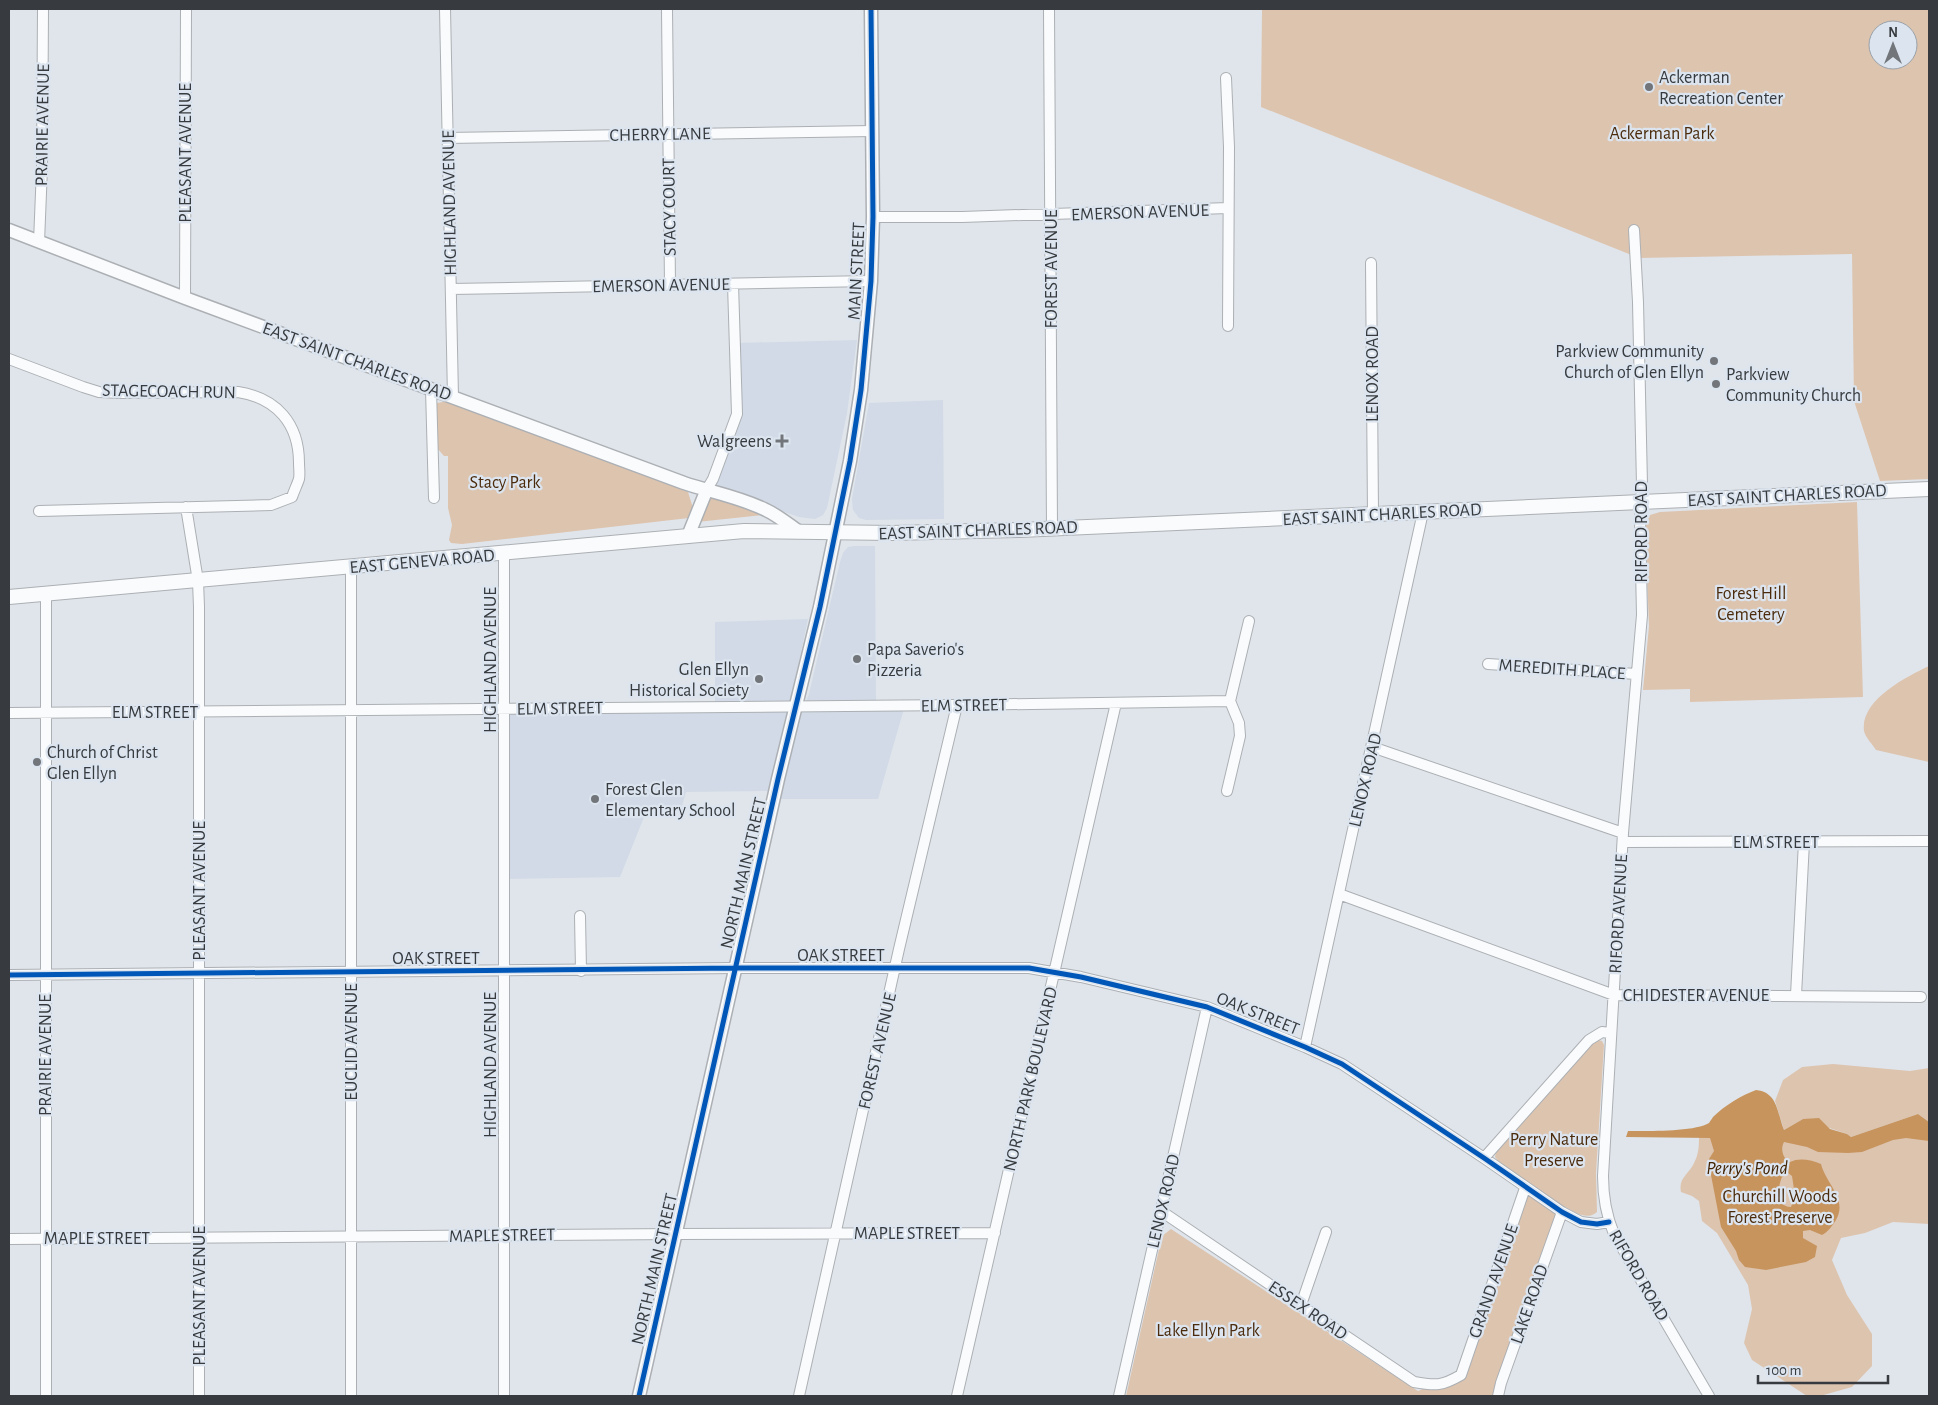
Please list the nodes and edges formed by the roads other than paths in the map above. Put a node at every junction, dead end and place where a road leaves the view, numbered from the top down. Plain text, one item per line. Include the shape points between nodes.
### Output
1 (43, 9) edge
2 (186, 9) edge
3 (445, 9) edge
4 (667, 9) edge
5 (871, 9) edge
6 (1049, 9) edge
7 (1226, 78) dead end
8 (873, 131) junction
9 (668, 134) junction
10 (447, 138) junction
11 (1228, 208) junction
12 (1051, 215) junction
13 (873, 217) junction
14 (9, 230) edge
15 (1634, 230) dead end
16 (39, 242) junction
17 (1371, 263) dead end
18 (871, 281) junction
19 (734, 284) junction
20 (670, 285) junction
21 (451, 289) junction
22 (186, 298) junction
23 (1228, 326) dead end
24 (9, 359) edge
25 (431, 389) junction
26 (453, 397) junction
27 (707, 489) junction
28 (1929, 489) edge
29 (434, 498) dead end
30 (1641, 502) junction
31 (186, 507) junction
32 (39, 511) dead end
33 (1423, 512) junction
34 (1373, 514) junction
35 (1052, 528) junction
36 (798, 531) junction
37 (835, 533) junction
38 (688, 536) junction
39 (504, 554) junction
40 (351, 567) junction
41 (198, 581) junction
42 (46, 593) junction
43 (9, 597) edge
44 (1249, 621) dead end
45 (1488, 664) dead end
46 (1636, 674) junction
47 (1230, 701) junction
48 (1116, 703) junction
49 (957, 705) junction
50 (796, 706) junction
51 (503, 709) junction
52 (351, 710) junction
53 (198, 712) junction
54 (9, 713) edge
55 (46, 713) junction
56 (1372, 747) junction
57 (1227, 791) dead end
58 (1623, 838) junction
59 (1929, 841) edge
60 (1804, 842) junction
61 (1339, 894) junction
62 (580, 916) dead end
63 (736, 968) junction
64 (896, 968) junction
65 (581, 970) junction
66 (504, 971) junction
67 (352, 972) junction
68 (1055, 973) junction
69 (199, 974) junction
70 (9, 975) edge
71 (46, 975) junction
72 (1614, 995) junction
73 (1796, 995) junction
74 (1922, 997) dead end
75 (1207, 1007) junction
76 (1610, 1032) junction
77 (1305, 1047) junction
78 (1484, 1158) junction
79 (1525, 1188) junction
80 (1161, 1211) junction
81 (1562, 1212) junction
82 (1609, 1222) junction
83 (1326, 1232) dead end
84 (836, 1233) junction
85 (995, 1233) junction
86 (676, 1234) junction
87 (504, 1235) junction
88 (351, 1236) junction
89 (199, 1238) junction
90 (9, 1239) edge
91 (46, 1239) junction
92 (1301, 1305) junction
93 (1461, 1375) joint
94 (46, 1396) edge
95 (199, 1396) edge
96 (351, 1396) edge
97 (504, 1396) edge
98 (639, 1396) edge
99 (799, 1396) edge
100 (958, 1396) edge
101 (1119, 1396) edge
102 (1498, 1396) edge
103 (1709, 1396) edge

1 - 16 street, PRAIRIE AVENUE
2 - 22 street, PLEASANT AVENUE
3 - 10 street, HIGHLAND AVENUE
4 - 9 street, STACY COURT
5 - 8 street, MAIN STREET
6 - 12 street, FOREST AVENUE
7 - 11 street
8 - 9 street, CHERRY LANE
8 - 13 street, MAIN STREET
9 - 10 street, CHERRY LANE
9 - 20 street, STACY COURT
10 - 21 street, HIGHLAND AVENUE
11 - 12 street, EMERSON AVENUE
11 - 23 street
12 - 13 street, EMERSON AVENUE
12 - 35 street, FOREST AVENUE
13 - 18 street, MAIN STREET
14 - 16 street, EAST SAINT CHARLES ROAD
15 - 30 street, RIFORD ROAD
16 - 22 street, EAST SAINT CHARLES ROAD
17 - 34 street, LENOX ROAD
18 - 19 street, EMERSON AVENUE
18 - 37 street, MAIN STREET via 859,406
19 - 20 street, EMERSON AVENUE
19 - 27 street via 737,414
20 - 21 street, EMERSON AVENUE
21 - 26 street, HIGHLAND AVENUE
22 - 25 street, EAST SAINT CHARLES ROAD
24 - 31 street, STAGECOACH RUN via 99,392 238,392 255,395 281,410 298,445 299,478 292,497 271,505
25 - 26 street, EAST SAINT CHARLES ROAD
25 - 29 street
26 - 27 street, EAST SAINT CHARLES ROAD
27 - 36 street, EAST SAINT CHARLES ROAD via 768,510
27 - 38 street
28 - 30 main road, EAST SAINT CHARLES ROAD
30 - 33 main road, EAST SAINT CHARLES ROAD
30 - 46 street, RIFORD ROAD via 1642,615
31 - 32 street, STAGECOACH RUN
31 - 41 street, PLEASANT AVENUE
33 - 34 main road, EAST SAINT CHARLES ROAD
33 - 56 street, LENOX ROAD
34 - 35 main road, EAST SAINT CHARLES ROAD
35 - 37 main road, EAST SAINT CHARLES ROAD
36 - 37 main road, EAST GENEVA ROAD
36 - 38 main road, EAST GENEVA ROAD
37 - 50 street, NORTH MAIN STREET
38 - 39 main road, EAST GENEVA ROAD
39 - 40 main road, EAST GENEVA ROAD
39 - 51 street, HIGHLAND AVENUE
40 - 41 main road, EAST GENEVA ROAD
40 - 52 street, EUCLID AVENUE
41 - 42 main road, EAST GENEVA ROAD
41 - 53 street, PLEASANT AVENUE
42 - 43 main road, EAST GENEVA ROAD
42 - 55 street, PRAIRIE AVENUE
44 - 47 street
45 - 46 street, MEREDITH PLACE
46 - 58 street, RIFORD ROAD
47 - 48 street, ELM STREET
47 - 57 street via 1240,736
48 - 49 street, ELM STREET
48 - 68 street, NORTH PARK BOULEVARD
49 - 50 street, ELM STREET
49 - 64 street, FOREST AVENUE
50 - 51 street, ELM STREET
50 - 63 street, NORTH MAIN STREET
51 - 52 street, ELM STREET
51 - 66 street, HIGHLAND AVENUE
52 - 53 street, ELM STREET
52 - 67 street, EUCLID AVENUE
53 - 55 street, ELM STREET
53 - 69 street, PLEASANT AVENUE
54 - 55 street, ELM STREET
55 - 71 street, PRAIRIE AVENUE
56 - 58 street, ELM STREET
56 - 61 street, LENOX ROAD
58 - 60 street, ELM STREET
58 - 72 street, RIFORD AVENUE
59 - 60 street, ELM STREET
60 - 73 street
61 - 72 street, CHIDESTER AVENUE
61 - 77 street, LENOX ROAD
62 - 65 street
63 - 64 street, OAK STREET
63 - 65 street, OAK STREET
63 - 86 street, NORTH MAIN STREET
64 - 68 street, OAK STREET via 1029,968
64 - 84 street, FOREST AVENUE
65 - 66 street, OAK STREET
66 - 67 street, OAK STREET
66 - 87 street, HIGHLAND AVENUE
67 - 69 street, OAK STREET
67 - 88 street, EUCLID AVENUE
68 - 75 street, OAK STREET
68 - 85 street, NORTH PARK BOULEVARD
69 - 71 street, OAK STREET
69 - 89 street, PLEASANT AVENUE
70 - 71 street, OAK STREET
71 - 91 street, PRAIRIE AVENUE
72 - 73 street, CHIDESTER AVENUE
72 - 76 street, RIFORD ROAD
73 - 74 street, CHIDESTER AVENUE
75 - 77 street, OAK STREET
75 - 80 street, LENOX ROAD
76 - 78 street via 1602,1032 1589,1040
76 - 82 street, RIFORD ROAD via 1603,1176
77 - 78 street, OAK STREET via 1342,1064
78 - 79 street, OAK STREET
79 - 81 street, OAK STREET
79 - 93 street, GRAND AVENUE
80 - 92 street, ESSEX ROAD
80 - 101 street, LENOX ROAD
81 - 82 street, OAK STREET via 1581,1222
81 - 102 street, LAKE ROAD
82 - 103 street, RIFORD ROAD
83 - 92 street
84 - 85 street, MAPLE STREET
84 - 86 street, MAPLE STREET
84 - 99 street, FOREST AVENUE
85 - 100 street, NORTH PARK BOULEVARD
86 - 87 street, MAPLE STREET
86 - 98 street, NORTH MAIN STREET
87 - 88 street, MAPLE STREET
87 - 97 street, HIGHLAND AVENUE
88 - 89 street, MAPLE STREET
88 - 96 street, EUCLID AVENUE
89 - 91 street, MAPLE STREET
89 - 95 street, PLEASANT AVENUE
90 - 91 street, MAPLE STREET
91 - 94 street, PRAIRIE AVENUE
92 - 93 street, ESSEX ROAD via 1414,1382 1434,1386 1446,1384

